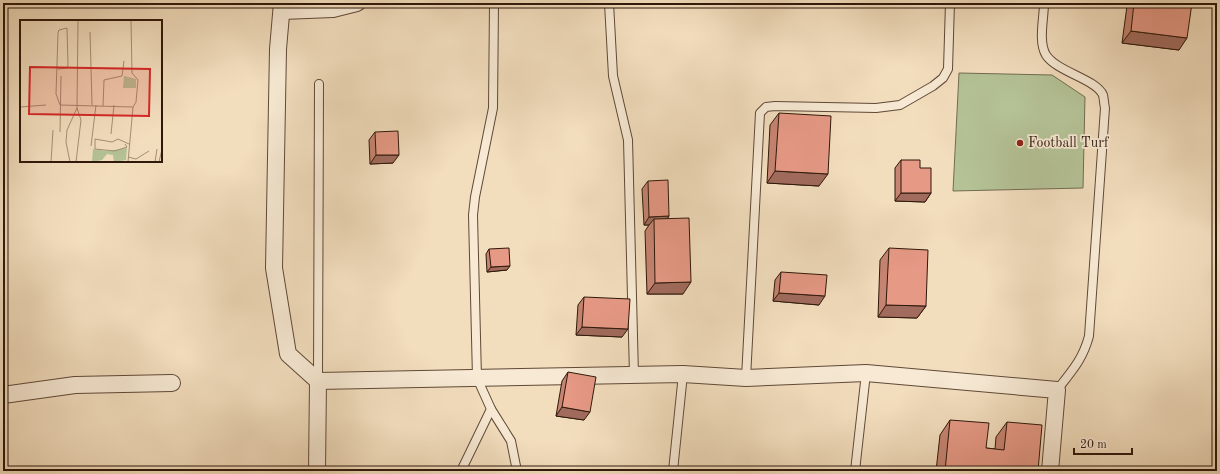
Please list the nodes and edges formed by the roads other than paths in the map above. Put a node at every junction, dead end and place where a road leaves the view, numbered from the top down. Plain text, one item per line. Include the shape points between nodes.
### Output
1 (357, 3) edge
2 (494, 3) edge
3 (609, 3) edge
4 (950, 3) edge
5 (1044, 3) edge
6 (282, 7) edge
7 (319, 84) dead end
8 (866, 373) junction
9 (683, 374) junction
10 (634, 375) junction
11 (476, 378) junction
12 (746, 378) junction
13 (318, 381) junction
14 (172, 383) dead end
15 (1057, 390) junction
16 (3, 395) edge
17 (491, 409) junction
18 (317, 471) edge
19 (461, 471) edge
20 (517, 471) edge
21 (673, 471) edge
22 (855, 471) edge
23 (1050, 471) edge

1 - 6 street via 333,8
2 - 11 lane via 493,108 473,215
3 - 10 lane via 613,76 628,140
4 - 12 lane via 948,69 943,78 920,95 900,105 876,108 775,106 766,107 760,113
5 - 15 lane via 1042,41 1046,54 1055,64 1095,86 1103,95 1105,108 1088,336 1082,356
6 - 13 street via 278,49 274,268 288,354
7 - 13 lane
8 - 12 street
8 - 15 street
8 - 22 lane
9 - 10 street
9 - 12 street
9 - 21 lane
10 - 11 street
11 - 13 street
11 - 17 lane
13 - 18 street
14 - 16 street via 75,385
15 - 23 street
17 - 19 lane
17 - 20 lane via 510,441

